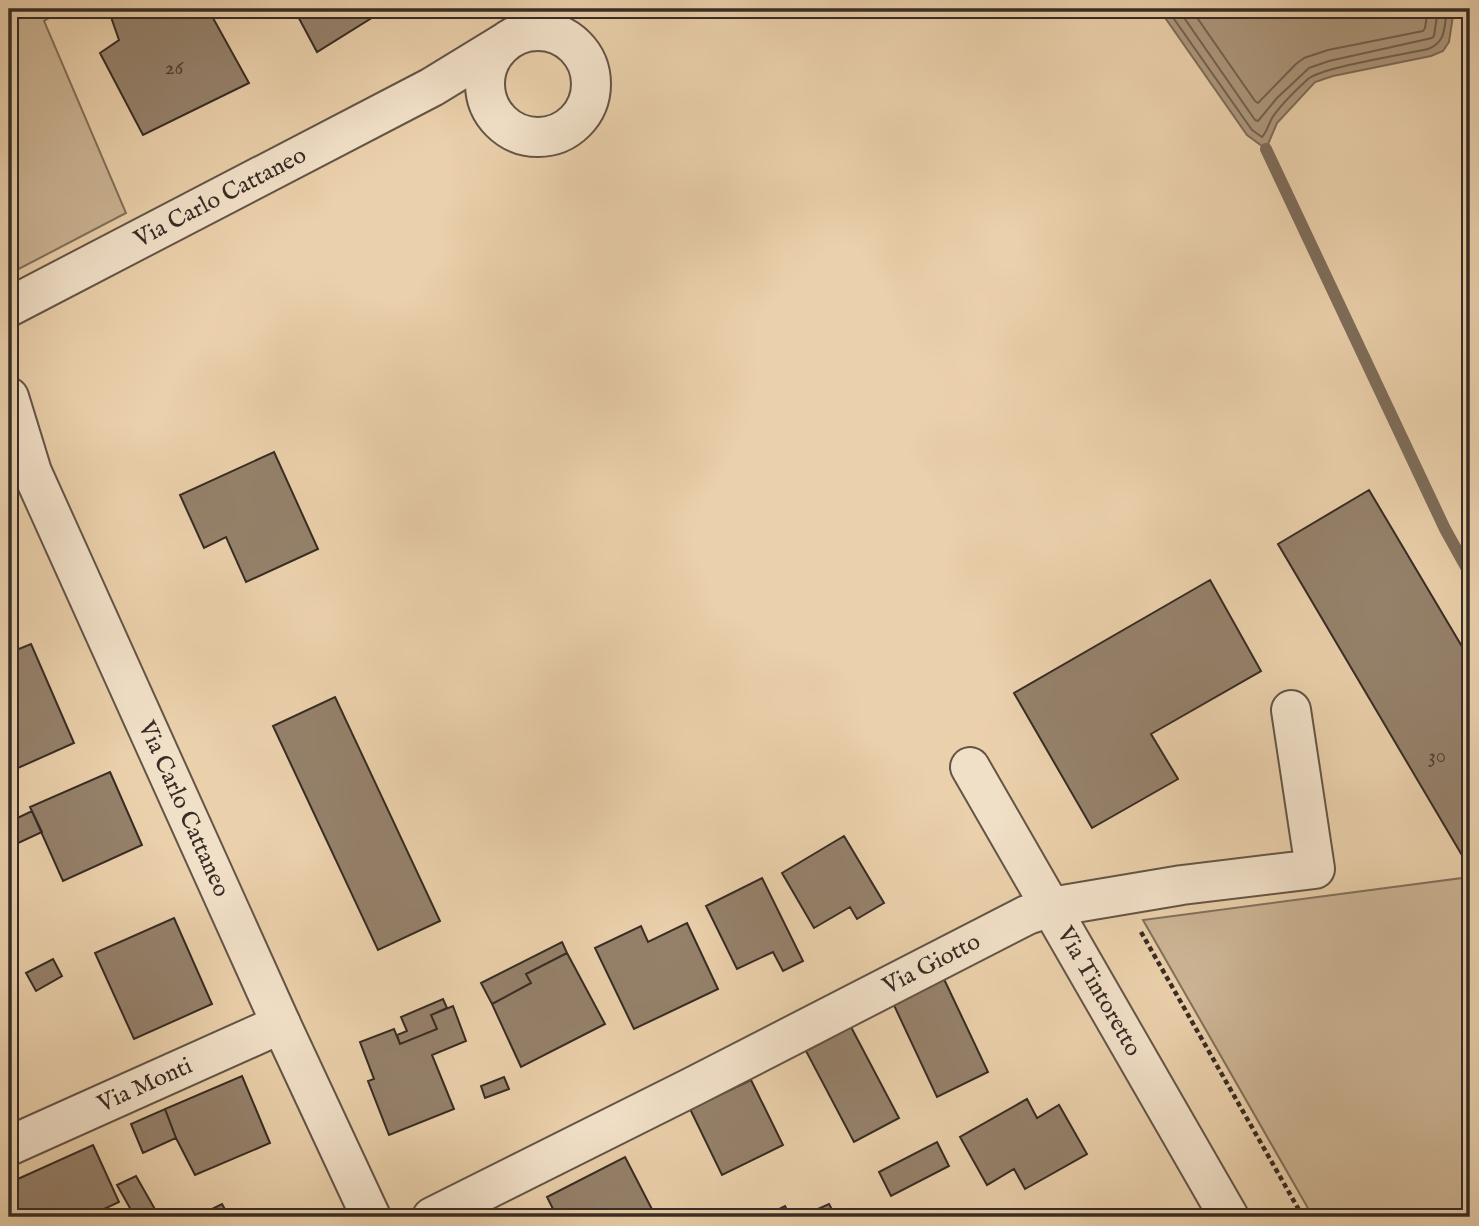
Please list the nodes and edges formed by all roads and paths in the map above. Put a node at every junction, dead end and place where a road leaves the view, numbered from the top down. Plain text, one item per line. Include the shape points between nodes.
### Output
1 (504, 43) junction
2 (432, 87) junction
3 (485, 93) junction
4 (9, 307) edge
5 (9, 397) edge
6 (20, 476) edge
7 (1291, 710) dead end
8 (970, 767) dead end
9 (1051, 907) junction
10 (1182, 1007) dead end
11 (281, 1024) junction
12 (9, 1146) edge
13 (371, 1217) edge
14 (432, 1217) edge
15 (1229, 1217) edge
16 (1303, 1217) edge

1 - 2 street, Via Carlo Cattaneo
1 - 3 street via 490,60
1 - 3 street via 537,31 569,41 589,69 587,103 565,130 532,137 501,123
2 - 3 street
2 - 4 street, Via Carlo Cattaneo
5 - 6 street, Via Carlo Cattaneo
6 - 11 street, Via Carlo Cattaneo
7 - 9 street, Via Giotto via 1315,869
8 - 9 street, Via Tintoretto
9 - 14 street, Via Giotto via 1027,915
9 - 15 street, Via Tintoretto
10 - 16 path
11 - 12 street, Via Monti
11 - 13 street, Via Carlo Cattaneo

